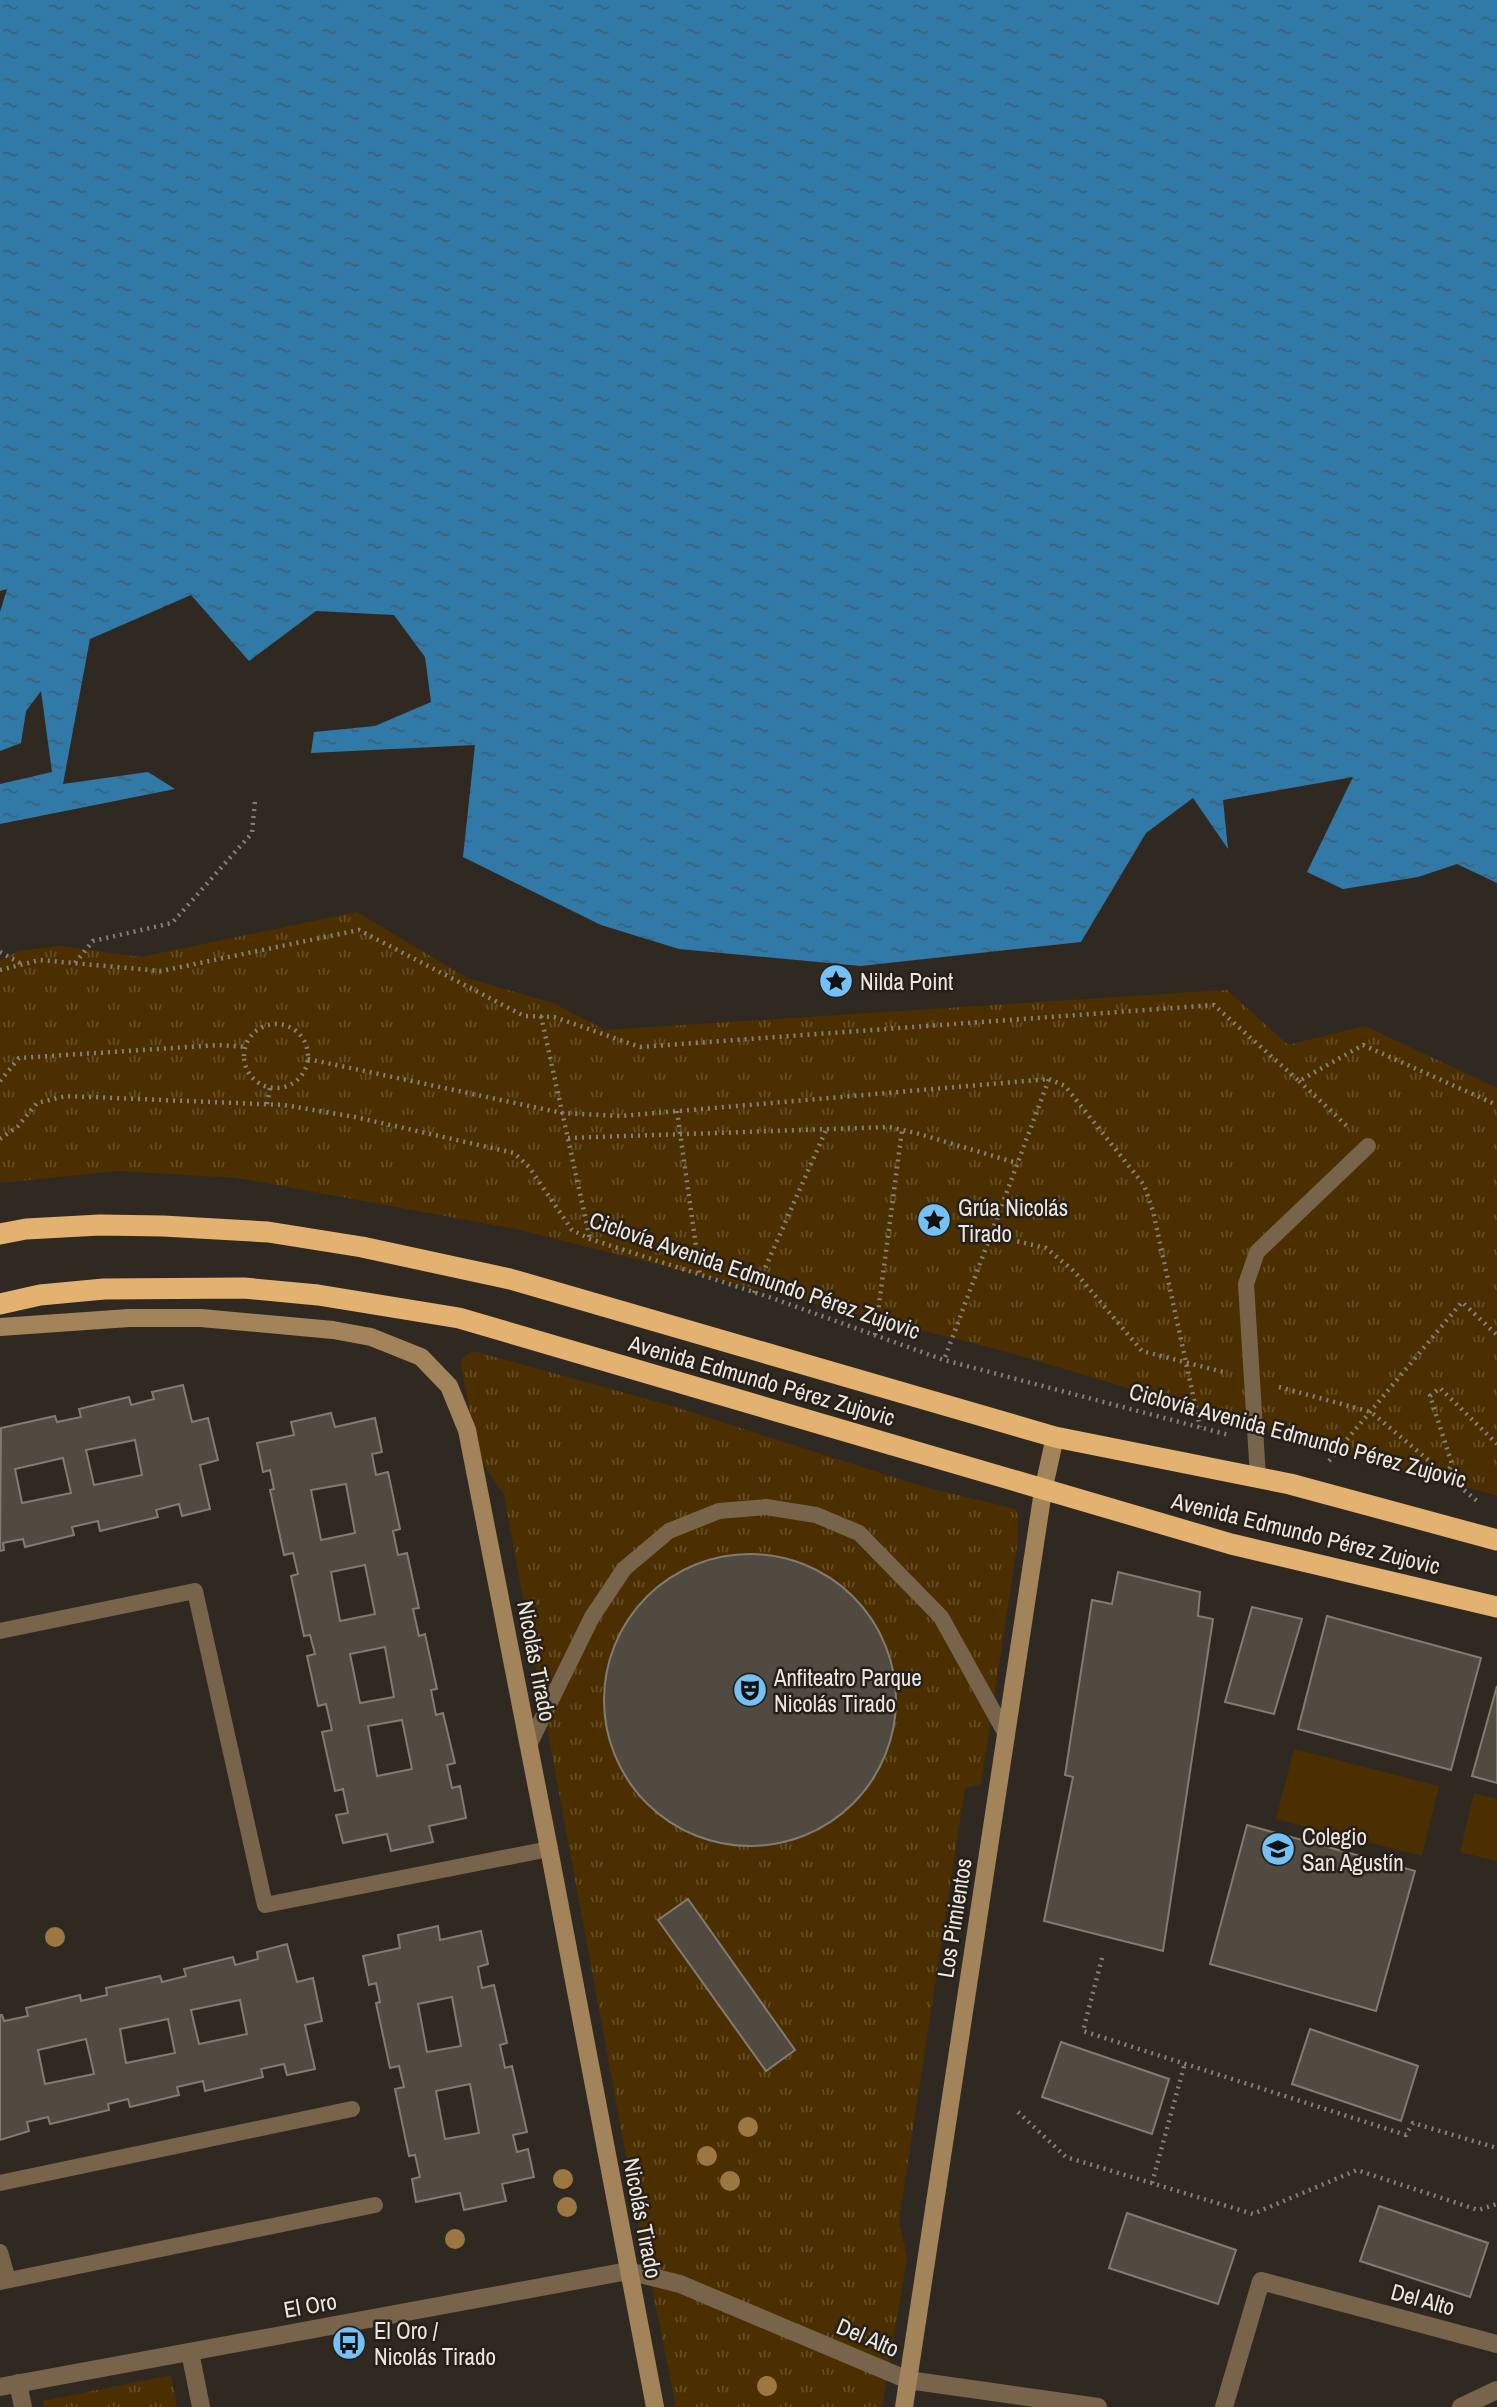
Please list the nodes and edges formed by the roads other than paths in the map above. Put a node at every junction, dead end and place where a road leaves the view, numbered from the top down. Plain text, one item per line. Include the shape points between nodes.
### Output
1 (1368, 1146) road end
2 (0, 1234) edge
3 (0, 1304) edge
4 (0, 1326) edge
5 (1055, 1437) junction
6 (1258, 1477) junction
7 (1043, 1491) junction
8 (1497, 1540) edge
9 (1497, 1607) edge
10 (0, 1631) edge
11 (1007, 1737) junction
12 (529, 1745) junction
13 (549, 1849) junction
14 (352, 2109) dead end
15 (0, 2183) edge
16 (375, 2205) dead end
17 (0, 2252) edge
18 (628, 2271) junction
19 (4, 2281) edge
20 (1497, 2344) edge
21 (190, 2352) junction
22 (908, 2381) junction
23 (9, 2385) edge
24 (1497, 2390) edge
25 (23, 2407) edge
26 (201, 2407) edge
27 (655, 2407) edge
28 (904, 2407) edge
29 (1098, 2407) edge
30 (1224, 2407) edge
31 (1461, 2407) edge

1 - 6 lane via 1257,1252 1246,1284
2 - 5 highway, Avenida Edmundo Pérez Zujovic via 100,1225 163,1226 268,1232 362,1247 510,1279
3 - 7 highway, Avenida Edmundo Pérez Zujovic via 104,1289 244,1288 459,1318
4 - 12 main road, Nicolás Tirado via 201,1318 333,1330 371,1337 421,1357 449,1386 467,1430
5 - 6 highway, Avenida Edmundo Pérez Zujovic
5 - 7 main road, Los Pimientos
6 - 8 highway, Avenida Edmundo Pérez Zujovic
7 - 9 highway, Avenida Edmundo Pérez Zujovic via 1231,1544
7 - 11 main road, Los Pimientos
10 - 13 lane via 195,1591 265,1905
11 - 12 lane via 941,1617 859,1533 816,1515 766,1507 719,1511 669,1531 624,1569 592,1618
11 - 22 main road, Los Pimientos
12 - 13 main road, Nicolás Tirado
13 - 18 main road, Nicolás Tirado
14 - 15 lane
16 - 19 lane
17 - 19 lane
18 - 21 street, El Oro
18 - 22 street, Del Alto via 680,2284
18 - 27 main road, Nicolás Tirado
20 - 30 street, Del Alto via 1261,2281
21 - 23 street, El Oro
21 - 26 street
22 - 28 main road, Los Pimientos
22 - 29 street, Del Alto
23 - 25 street
24 - 31 street

